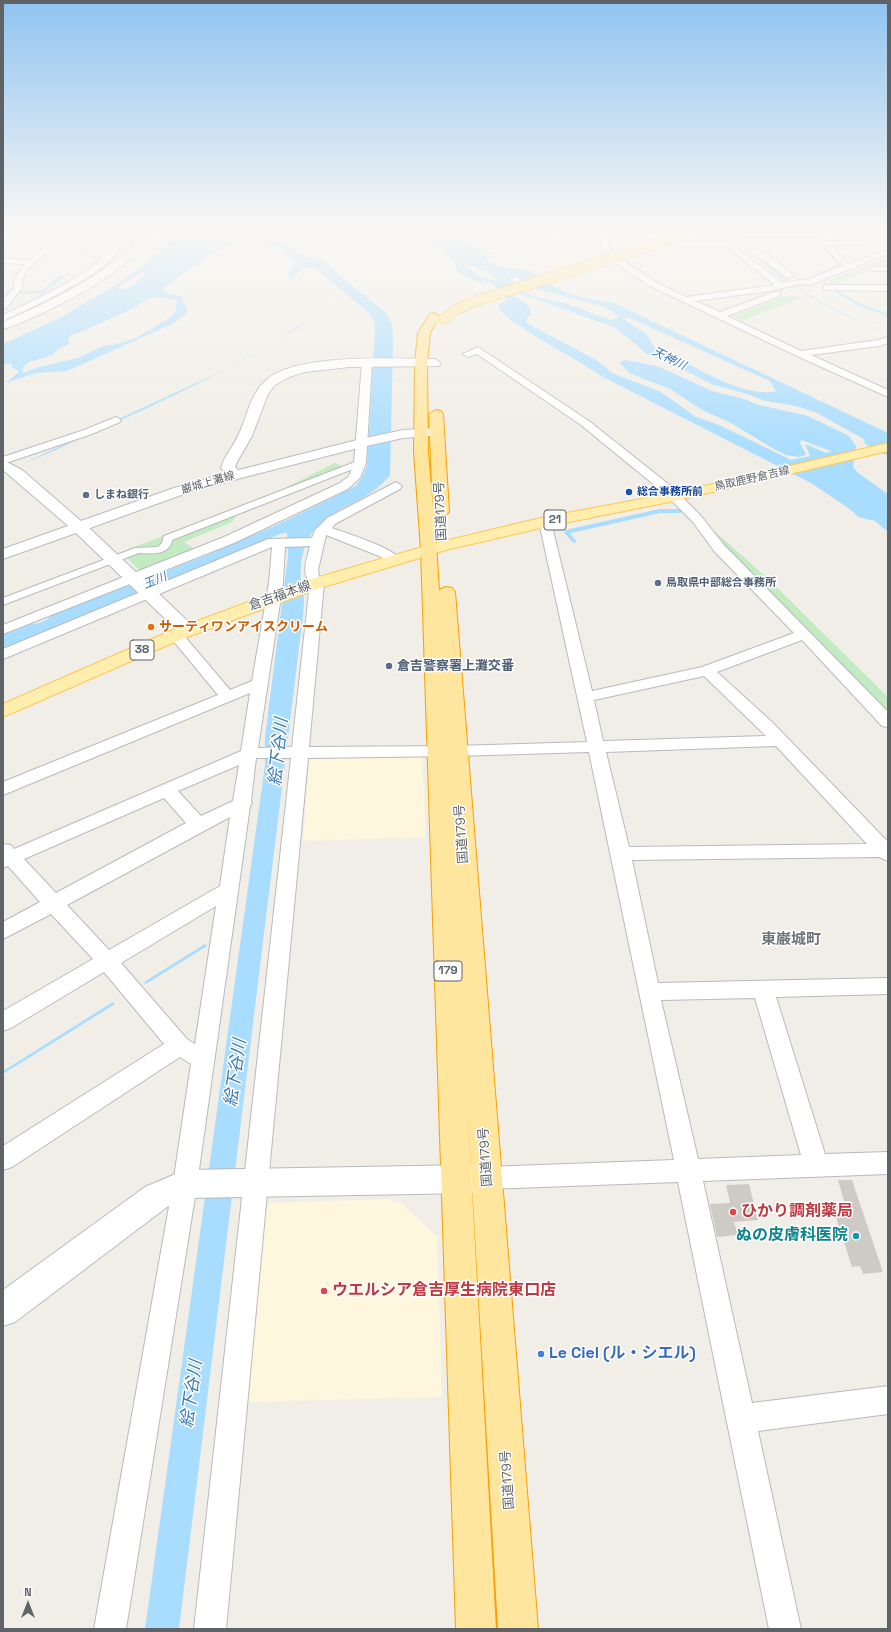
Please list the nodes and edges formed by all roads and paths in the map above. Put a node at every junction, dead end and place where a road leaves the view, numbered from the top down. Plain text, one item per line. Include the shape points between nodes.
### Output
1 (40, 301) edge
2 (56, 301) edge
3 (461, 301) edge
4 (476, 301) edge
5 (691, 301) edge
6 (754, 301) edge
7 (721, 315) junction
8 (3, 318) edge
9 (438, 319) junction
10 (3, 326) edge
11 (888, 340) edge
12 (800, 354) junction
13 (368, 363) junction
14 (420, 363) junction
15 (542, 393) junction
16 (888, 394) edge
17 (116, 420) dead end
18 (420, 433) junction
19 (363, 443) junction
20 (888, 447) edge
21 (3, 461) edge
22 (360, 463) junction
23 (3, 464) edge
24 (236, 476) junction
25 (396, 486) dead end
26 (678, 496) junction
27 (545, 522) junction
28 (79, 527) junction
29 (255, 529) junction
30 (323, 529) junction
31 (276, 542) junction
32 (316, 542) junction
33 (436, 548) junction
34 (3, 554) edge
35 (112, 560) junction
36 (394, 560) junction
37 (314, 584) junction
38 (142, 585) junction
39 (278, 596) junction
40 (3, 602) edge
41 (3, 630) edge
42 (182, 632) junction
43 (804, 634) junction
44 (3, 654) edge
45 (706, 670) junction
46 (259, 684) junction
47 (227, 696) junction
48 (584, 697) junction
49 (3, 711) edge
50 (888, 722) edge
51 (779, 741) junction
52 (596, 746) junction
53 (447, 750) junction
54 (295, 752) junction
55 (256, 753) junction
56 (3, 789) edge
57 (167, 790) junction
58 (243, 803) junction
59 (198, 825) junction
60 (886, 852) edge
61 (621, 854) junction
62 (5, 856) edge
63 (229, 889) junction
64 (52, 903) junction
65 (3, 931) edge
66 (107, 961) junction
67 (888, 986) edge
68 (763, 989) junction
69 (649, 992) junction
70 (3, 1022) edge
71 (179, 1046) junction
72 (204, 1060) junction
73 (3, 1159) edge
74 (888, 1163) edge
75 (816, 1165) junction
76 (688, 1170) junction
77 (487, 1178) junction
78 (457, 1180) junction
79 (248, 1182) junction
80 (194, 1184) junction
81 (3, 1310) edge
82 (888, 1400) edge
83 (740, 1419) junction
84 (110, 1629) edge
85 (210, 1629) edge
86 (476, 1629) edge
87 (518, 1629) edge
88 (785, 1629) edge

1 - 8 street
2 - 10 main road
3 - 9 highway via 450,306
4 - 9 highway, bridge
5 - 7 street
6 - 7 street
7 - 12 street
9 - 14 highway, 国道179号 / 179 via 433,342
11 - 12 street
12 - 16 street
13 - 14 main road
13 - 19 street
13 - 24 main road via 300,369 271,382 260,396 245,437 230,461 228,468
14 - 18 highway, 国道179号 / 179
15 - 15 street via 526,390 514,384 468,354 478,350
15 - 26 street via 585,423
17 - 21 street
18 - 19 main road, 巌城上灘線
18 - 33 highway, 国道179号 / 179
19 - 22 street
19 - 24 main road, 巌城上灘線
20 - 26 main road, 鳥取鹿野倉吉線 / 21
22 - 29 street via 354,478 344,486
22 - 35 street via 167,538 161,549 138,550
23 - 28 main road via 17,473
24 - 28 main road, 巌城上灘線 via 179,492
25 - 30 street via 342,514
26 - 27 main road, 鳥取鹿野倉吉線 / 21
26 - 43 street via 719,548
27 - 33 main road, 鳥取鹿野倉吉線 / 21
27 - 48 street
28 - 34 main road, 巌城上灘線
28 - 35 main road
29 - 31 street
29 - 38 street
30 - 32 street
30 - 36 street via 384,553
31 - 32 street
31 - 38 street
31 - 39 street
32 - 37 street via 311,570
33 - 36 main road, 倉吉福本線 / 38
33 - 53 highway, 国道179号 / 179
35 - 38 main road
35 - 40 street
36 - 37 main road, 倉吉福本線 / 38
37 - 39 main road, 倉吉福本線 / 38
37 - 54 street
38 - 41 street
38 - 42 main road
38 - 44 street
39 - 42 main road, 倉吉福本線 / 38
39 - 46 street
42 - 47 street
42 - 49 main road, 倉吉福本線 / 38
43 - 45 street
43 - 50 street
45 - 48 street
45 - 51 street
46 - 47 street
46 - 55 street
47 - 56 street
48 - 52 street
51 - 52 street
51 - 60 street
52 - 53 street
52 - 61 street
53 - 54 street
53 - 77 highway, 国道179号 / 179
53 - 78 highway, 国道179号 / 179
54 - 55 street
54 - 79 street
55 - 57 street
55 - 58 street
57 - 59 street
57 - 62 street
58 - 59 street
58 - 63 street
59 - 64 street
60 - 61 street
61 - 69 street
62 - 64 street
63 - 66 street
63 - 72 street
64 - 65 street
64 - 66 street
66 - 70 street
66 - 71 street
67 - 68 street
68 - 69 street
68 - 75 street
69 - 76 street
71 - 72 street
71 - 73 street
72 - 80 street
74 - 75 street
75 - 76 street
76 - 77 street
76 - 83 street
77 - 78 main road
77 - 87 highway, 国道179号 / 179
78 - 79 main road
78 - 86 highway, 国道179号 / 179
79 - 80 main road
79 - 85 street
80 - 81 main road via 156,1197
80 - 84 street
82 - 83 street
83 - 88 street

